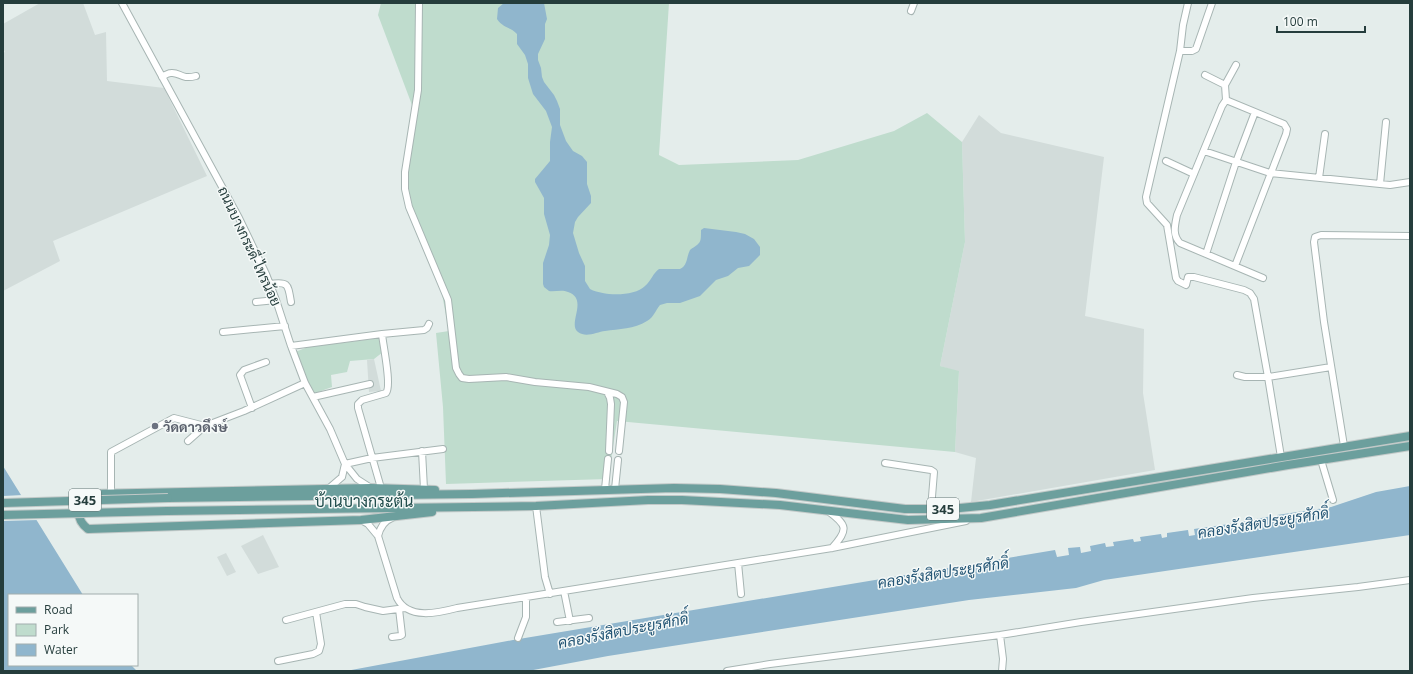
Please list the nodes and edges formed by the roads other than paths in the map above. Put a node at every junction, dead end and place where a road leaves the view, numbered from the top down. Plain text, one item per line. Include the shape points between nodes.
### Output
1 (122, 3) edge
2 (419, 3) edge
3 (914, 3) edge
4 (1188, 3) edge
5 (1212, 3) edge
6 (911, 12) dead end
7 (1180, 51) junction
8 (1236, 65) dead end
9 (1205, 75) dead end
10 (162, 76) junction
11 (196, 76) dead end
12 (1225, 85) junction
13 (1226, 100) junction
14 (1255, 112) junction
15 (1386, 122) dead end
16 (1325, 134) dead end
17 (1204, 151) junction
18 (1166, 161) dead end
19 (1236, 162) junction
20 (1270, 173) junction
21 (1194, 174) junction
22 (1320, 178) junction
23 (1410, 182) edge
24 (1380, 184) junction
25 (1410, 236) edge
26 (1206, 254) junction
27 (1235, 266) junction
28 (1263, 278) dead end
29 (270, 284) junction
30 (276, 300) junction
31 (256, 302) dead end
32 (291, 302) dead end
33 (428, 324) dead end
34 (285, 326) junction
35 (223, 332) dead end
36 (382, 334) junction
37 (291, 346) junction
38 (266, 362) dead end
39 (1331, 367) junction
40 (1237, 375) dead end
41 (1268, 377) junction
42 (305, 383) junction
43 (370, 384) dead end
44 (607, 392) junction
45 (313, 397) junction
46 (252, 408) junction
47 (205, 426) junction
48 (1410, 436) edge
49 (188, 441) dead end
50 (1344, 446) junction
51 (1410, 446) edge
52 (443, 449) dead end
53 (609, 451) dead end
54 (422, 452) junction
55 (619, 452) dead end
56 (1281, 457) junction
57 (372, 458) junction
58 (608, 459) dead end
59 (618, 460) dead end
60 (1321, 460) junction
61 (885, 462) dead end
62 (345, 464) junction
63 (328, 488) junction
64 (370, 488) junction
65 (381, 488) junction
66 (424, 489) junction
67 (605, 489) junction
68 (615, 489) junction
69 (111, 493) junction
70 (472, 494) junction
71 (1333, 500) dead end
72 (3, 503) edge
73 (536, 506) junction
74 (473, 507) junction
75 (931, 509) junction
76 (828, 510) junction
77 (3, 515) edge
78 (400, 516) junction
79 (981, 518) junction
80 (361, 520) junction
81 (378, 536) junction
82 (832, 548) junction
83 (738, 563) junction
84 (1410, 580) edge
85 (564, 591) junction
86 (550, 594) junction
87 (741, 594) dead end
88 (526, 597) junction
89 (402, 609) junction
90 (316, 612) junction
91 (589, 618) dead end
92 (286, 620) dead end
93 (570, 621) junction
94 (557, 622) dead end
95 (1000, 636) junction
96 (392, 637) dead end
97 (518, 638) dead end
98 (278, 660) dead end
99 (727, 671) edge
100 (1002, 671) edge

1 - 10 street, ถนนบางกระดี่-ไทรน้อย
2 - 44 street via 418,90 405,172 405,189 409,207 448,300 458,374 469,379 516,378 589,387
3 - 6 street
4 - 7 street
5 - 7 street via 1196,49
7 - 41 street via 1146,197 1147,203 1167,226 1178,281 1186,285 1188,277 1194,277 1250,293 1254,299
8 - 12 street
9 - 12 street
10 - 11 street via 171,73 190,78
10 - 29 street, ถนนบางกระดี่-ไทรน้อย via 239,218
12 - 13 street
13 - 14 street
13 - 17 street
14 - 19 street
14 - 20 street via 1284,124 1287,129
15 - 24 street
16 - 22 street
17 - 19 street
17 - 21 street
18 - 21 street
19 - 20 street
19 - 26 street
20 - 22 street
20 - 27 street
21 - 26 street via 1177,215 1176,240
22 - 24 street
23 - 24 street
25 - 39 street via 1315,237
26 - 27 street
27 - 28 street
29 - 30 street, ถนนบางกระดี่-ไทรน้อย
29 - 32 street via 281,282 287,285
30 - 31 street
30 - 34 street, ถนนบางกระดี่-ไทรน้อย
33 - 36 street via 424,330
34 - 35 street
34 - 37 street, ถนนบางกระดี่-ไทรน้อย
36 - 37 street
36 - 57 street via 389,380 388,391 362,400 358,404
37 - 42 street, ถนนบางกระดี่-ไทรน้อย
38 - 46 street via 244,370 240,376
39 - 41 street
39 - 50 street
40 - 41 street
41 - 56 street
42 - 45 street, ถนนบางกระดี่-ไทรน้อย
42 - 46 street
43 - 45 street
44 - 53 street via 612,404
44 - 55 street via 617,394 624,402
45 - 62 street, ถนนบางกระดี่-ไทรน้อย
46 - 47 street
47 - 49 street
47 - 69 street via 174,418 111,452
48 - 50 main road, 345
50 - 56 main road, 345
51 - 60 main road, 345
52 - 54 street
54 - 57 street
54 - 66 street
56 - 75 main road, 345 via 990,505
57 - 62 street
57 - 65 street
58 - 67 street
59 - 68 street
60 - 71 street
60 - 79 main road, 345
61 - 75 street via 934,472
62 - 63 street via 342,477
62 - 64 street, ถนนบางกระดี่-ไทรน้อย via 357,479
63 - 64 main road
63 - 69 main road
64 - 65 main road
65 - 66 main road
66 - 70 main road
67 - 68 main road, 345
67 - 70 main road, 345
68 - 75 main road, 345 via 697,488 748,491 882,507
69 - 80 main road via 83,497 77,511 78,518 88,529
70 - 72 main road, 345, bridge
73 - 74 main road, 345
73 - 76 main road, 345 via 694,500 780,504
73 - 86 street via 545,577
74 - 77 main road, 345, bridge
74 - 78 main road
76 - 79 main road, 345 via 908,520
76 - 82 street via 843,525 843,533
78 - 80 main road
78 - 81 street via 389,519
79 - 82 street
80 - 81 street
81 - 89 street
82 - 83 street
83 - 85 street
83 - 87 street
84 - 95 street via 1095,620
85 - 86 street
85 - 93 street
86 - 88 street
88 - 89 street via 438,613
88 - 97 street via 526,617
89 - 90 street via 383,610 345,604
89 - 96 street via 402,634
90 - 92 street
90 - 98 street via 321,644 319,651
91 - 93 street
93 - 94 street
95 - 99 street
95 - 100 street

